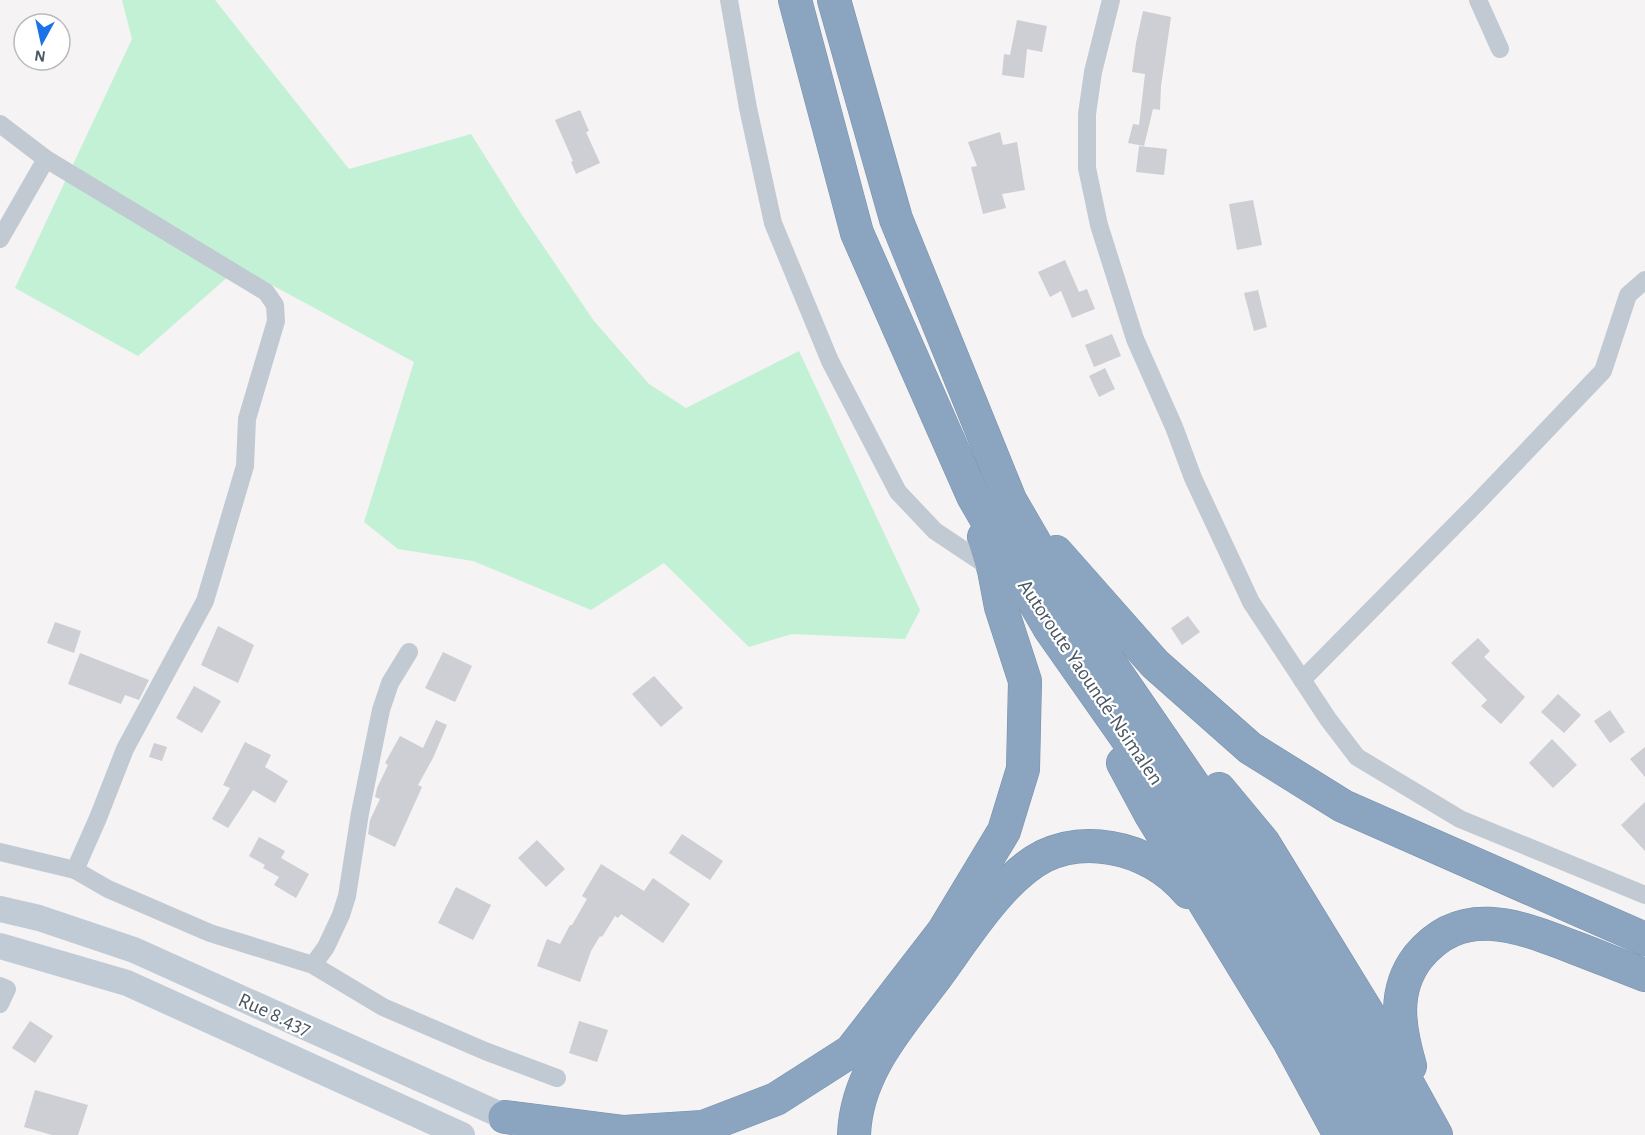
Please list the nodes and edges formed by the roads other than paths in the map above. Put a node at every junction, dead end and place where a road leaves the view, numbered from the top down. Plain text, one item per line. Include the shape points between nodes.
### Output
1 (729, 0) edge
2 (795, 0) edge
3 (834, 0) edge
4 (1111, 0) edge
5 (1478, 0) edge
6 (1500, 49) dead end
7 (0, 124) edge
8 (46, 159) junction
9 (0, 239) edge
10 (1645, 280) edge
11 (973, 496) junction
12 (1010, 500) junction
13 (994, 570) junction
14 (1063, 621) junction
15 (409, 652) dead end
16 (1302, 680) junction
17 (0, 852) edge
18 (75, 870) junction
19 (1645, 896) edge
20 (0, 909) edge
21 (1224, 935) junction
22 (1645, 939) edge
23 (0, 946) edge
24 (313, 965) junction
25 (1645, 975) edge
26 (0, 986) edge
27 (0, 1004) edge
28 (557, 1078) dead end
29 (505, 1117) junction
30 (462, 1135) edge
31 (545, 1135) edge
32 (854, 1135) edge
33 (1340, 1135) edge
34 (1372, 1135) edge
35 (1407, 1135) edge
36 (1436, 1135) edge

1 - 13 street via 773,223 830,361 898,492 935,531
2 - 11 highway, Autoroute Yaoundé-Nsimalen via 857,233
3 - 12 highway, Autoroute Yaoundé-Nsimalen via 896,219
4 - 16 street via 1087,114 1088,168 1099,225 1135,339 1207,508 1251,603
5 - 6 street
7 - 8 street
8 - 9 street
8 - 18 street via 266,292 274,305 276,321 247,419 245,466 205,601 125,749
10 - 16 street via 1628,295 1603,370
11 - 13 highway
11 - 14 highway, Autoroute Yaoundé-Nsimalen
12 - 14 highway, Autoroute Yaoundé-Nsimalen
12 - 22 highway via 1155,664 1250,748 1343,806
13 - 29 highway via 1001,607 1025,681 1023,769 1004,831 943,932 851,1051 776,1099 703,1127 624,1132
14 - 21 highway via 1151,815
14 - 34 highway, Autoroute Yaoundé-Nsimalen via 1173,804 1314,1023
14 - 35 highway, Autoroute Yaoundé-Nsimalen via 1245,860 1364,1056
14 - 36 highway via 1263,842 1377,1028
15 - 24 street via 390,683 381,710 347,896 326,947
16 - 19 street via 1357,757 1460,819
17 - 18 street
18 - 24 street via 108,889 210,933
20 - 29 main road, Rue 8.437 via 134,950
21 - 32 highway via 1179,882 1130,851 1072,847 1044,856 1020,872 996,897 883,1047 864,1083 854,1115
21 - 33 highway via 1289,1041
23 - 30 main road, Rue 8.437 via 127,983
24 - 28 street via 383,1007
25 - 36 highway via 1522,928 1487,923 1458,927 1429,944 1410,968 1400,995 1400,1021 1413,1078
26 - 27 street via 7,989
29 - 31 main road, Rue 8.437

